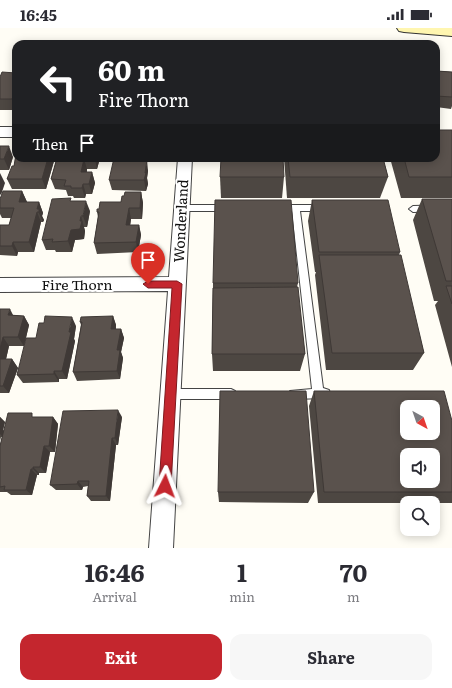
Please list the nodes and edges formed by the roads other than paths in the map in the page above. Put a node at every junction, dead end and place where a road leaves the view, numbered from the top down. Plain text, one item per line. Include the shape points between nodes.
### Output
1 (404, 28) edge
2 (452, 32) edge
3 (0, 132) edge
4 (12, 132) edge
5 (185, 162) edge
6 (182, 208) junction
7 (235, 208) edge
8 (273, 208) edge
9 (296, 208) junction
10 (334, 208) edge
11 (413, 208) dead end
12 (452, 208) edge
13 (177, 284) junction
14 (0, 285) edge
15 (318, 393) junction
16 (333, 393) edge
17 (170, 394) junction
18 (240, 394) edge
19 (287, 394) edge
20 (161, 548) edge

1 - 2 main road
3 - 4 street
5 - 6 street, Wonderland
6 - 7 lane
6 - 13 street, Wonderland
8 - 9 lane
9 - 10 lane
9 - 15 lane
11 - 12 lane
13 - 14 street, Fire Thorn
13 - 17 street, Wonderland
15 - 16 lane
15 - 19 lane
17 - 18 lane
17 - 20 street, Wonderland

